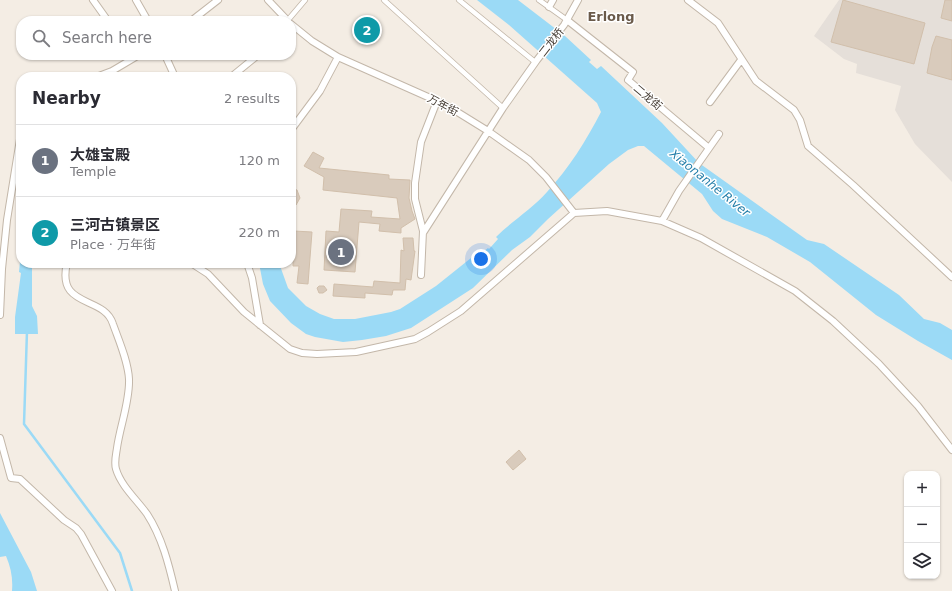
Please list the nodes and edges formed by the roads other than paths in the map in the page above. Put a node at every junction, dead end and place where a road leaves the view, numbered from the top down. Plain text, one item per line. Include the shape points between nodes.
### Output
1 (94, 0) edge
2 (136, 0) edge
3 (218, 0) edge
4 (268, 0) edge
5 (305, 0) edge
6 (384, 0) edge
7 (459, 0) edge
8 (539, 0) edge
9 (553, 0) edge
10 (578, 0) edge
11 (688, 0) edge
12 (549, 7) junction
13 (105, 16) edge
14 (145, 16) edge
15 (197, 16) edge
16 (283, 16) edge
17 (295, 16) edge
18 (566, 22) junction
19 (296, 28) edge
20 (338, 57) junction
21 (130, 60) edge
22 (167, 60) edge
23 (252, 60) edge
24 (742, 60) junction
25 (536, 61) junction
26 (109, 72) edge
27 (173, 72) edge
28 (237, 72) edge
29 (437, 101) junction
30 (710, 102) dead end
31 (503, 108) junction
32 (296, 123) edge
33 (488, 132) junction
34 (719, 134) dead end
35 (709, 148) junction
36 (16, 164) edge
37 (574, 213) junction
38 (662, 221) junction
39 (422, 233) junction
40 (65, 268) edge
41 (199, 268) edge
42 (249, 268) edge
43 (421, 275) dead end
44 (952, 277) edge
45 (0, 315) edge
46 (260, 325) junction
47 (0, 438) edge
48 (952, 450) edge
49 (112, 591) edge
50 (175, 591) edge

1 - 13 street
2 - 14 street
3 - 15 street
4 - 16 street, 万年街
5 - 17 street
6 - 31 street
7 - 25 street
8 - 12 street
9 - 12 street
10 - 18 street, 二龙桥
11 - 24 street via 718,23
12 - 18 street
18 - 25 street, 二龙桥
18 - 35 street, 二龙街 via 633,72 628,80
19 - 20 street, 万年街
20 - 29 street, 万年街
20 - 32 street via 320,91
21 - 26 street
22 - 27 street
23 - 28 street
24 - 30 street
24 - 44 street via 756,81 794,110 808,146
25 - 31 street, 二龙桥
29 - 33 street, 万年街
29 - 39 street via 421,142 415,183 415,199
31 - 33 street, 二龙桥
33 - 37 street, 万年街 via 529,160
33 - 39 street, 二龙桥
34 - 35 street
35 - 38 street
36 - 45 street via 7,220
37 - 38 street via 607,211
37 - 46 street via 461,311 415,339 366,350 302,353 290,348
38 - 48 street via 701,238 795,291 817,308 879,364 918,406
39 - 43 street
40 - 50 street via 64,276 71,292 106,312 112,320 127,365 129,380 115,461 116,469 155,527 171,571
41 - 46 street
42 - 46 street
47 - 49 street via 11,478 20,478 64,520 76,528

